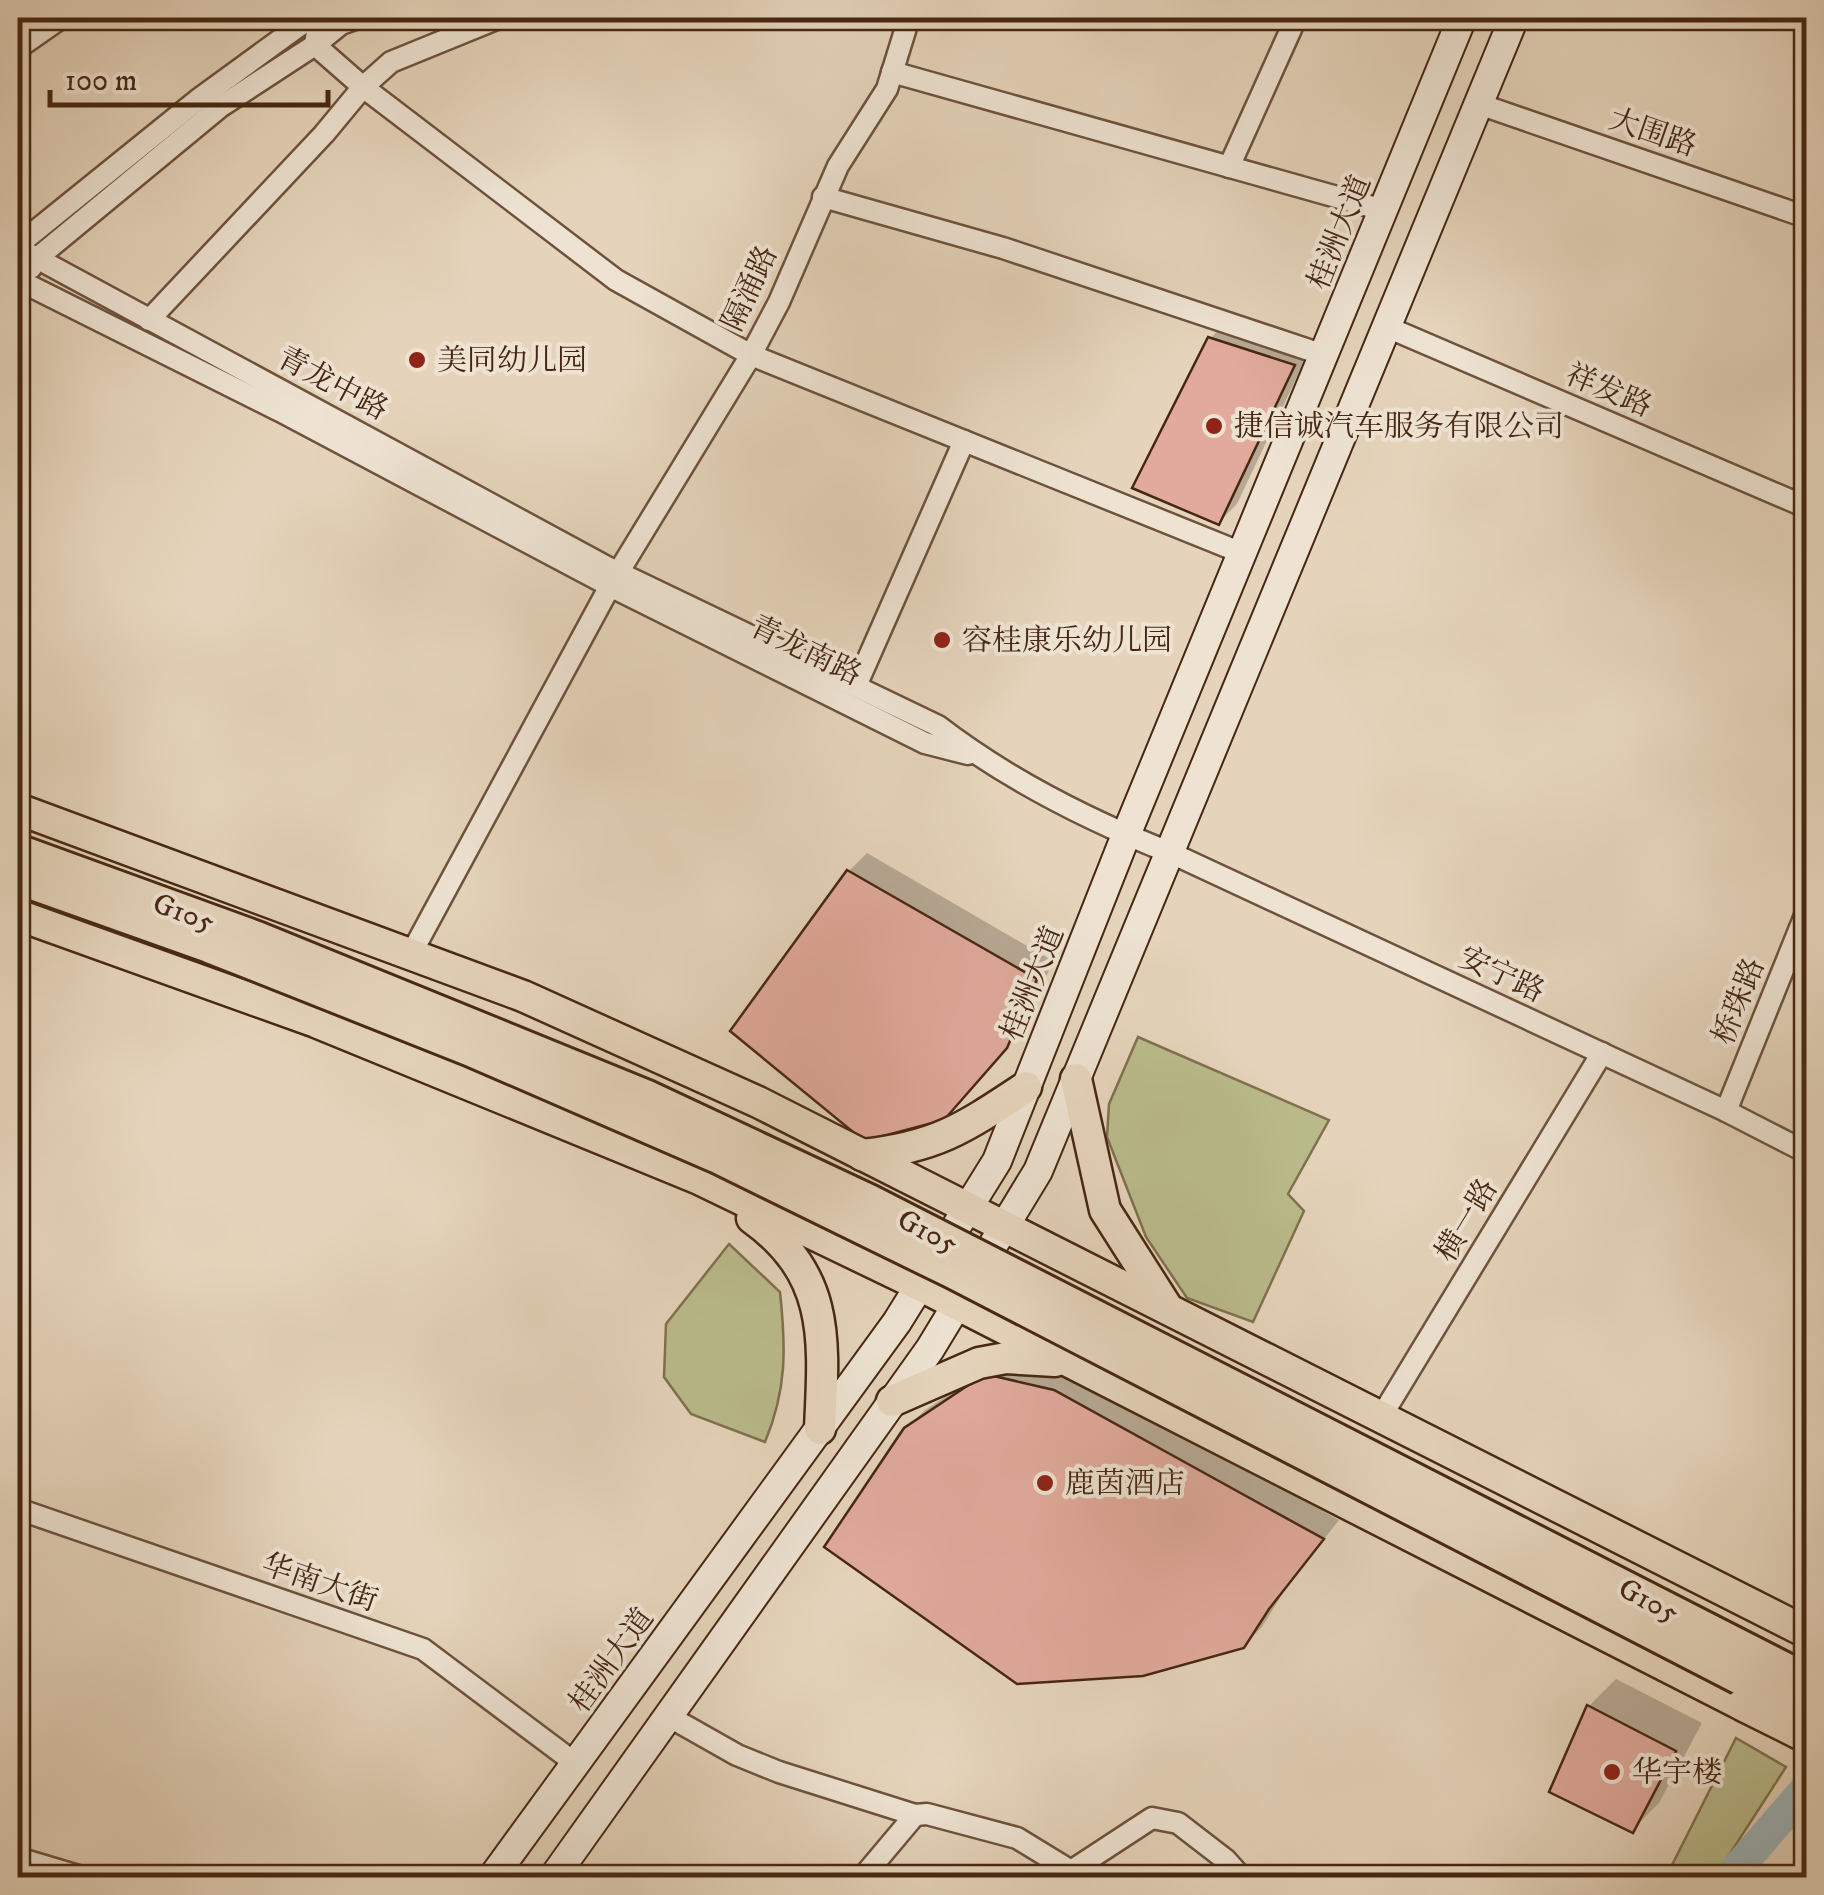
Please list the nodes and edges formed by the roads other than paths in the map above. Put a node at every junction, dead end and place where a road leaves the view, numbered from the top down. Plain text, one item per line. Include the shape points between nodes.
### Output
1 (60, 18) edge
2 (310, 18) edge
3 (320, 18) edge
4 (358, 18) edge
5 (500, 18) edge
6 (909, 18) edge
7 (1296, 18) edge
8 (1462, 18) edge
9 (1514, 18) edge
10 (315, 45) junction
11 (18, 48) edge
12 (892, 72) junction
13 (363, 87) junction
14 (1479, 104) junction
15 (1230, 167) junction
16 (823, 197) junction
17 (1383, 210) junction
18 (1806, 217) edge
19 (24, 251) edge
20 (19, 285) edge
21 (149, 320) junction
22 (1387, 327) junction
23 (751, 355) junction
24 (1324, 355) junction
25 (964, 441) junction
26 (1806, 508) edge
27 (1242, 553) junction
28 (615, 580) junction
29 (856, 686) junction
30 (979, 758) junction
31 (18, 809) edge
32 (1126, 836) junction
33 (18, 851) edge
34 (1171, 853) junction
35 (18, 878) edge
36 (1806, 913) edge
37 (18, 915) edge
38 (411, 954) junction
39 (1602, 1053) junction
40 (1076, 1079) junction
41 (1026, 1087) junction
42 (1726, 1111) junction
43 (800, 1124) junction
44 (1806, 1152) edge
45 (862, 1154) junction
46 (697, 1178) junction
47 (968, 1208) junction
48 (767, 1212) junction
49 (1003, 1228) junction
50 (1107, 1280) junction
51 (920, 1286) junction
52 (955, 1304) junction
53 (1170, 1311) junction
54 (1073, 1364) junction
55 (892, 1402) junction
56 (1381, 1417) junction
57 (820, 1428) junction
58 (18, 1509) edge
59 (1796, 1627) edge
60 (1806, 1680) edge
61 (1806, 1712) edge
62 (668, 1716) junction
63 (1806, 1737) edge
64 (576, 1763) junction
65 (914, 1815) junction
66 (18, 1858) edge
67 (1073, 1874) edge
68 (85, 1878) edge
69 (492, 1878) edge
70 (553, 1878) edge
71 (862, 1878) edge
72 (1242, 1878) edge

1 - 11 street
2 - 19 street via 200,98
3 - 10 street
4 - 10 street
5 - 13 street via 391,62
6 - 12 street, 隔涌路
7 - 15 street
8 - 17 main road, 桂洲大道
9 - 14 main road
10 - 13 street
10 - 19 street
12 - 15 street
12 - 16 street, 隔涌路
13 - 21 street
13 - 23 street via 616,280
14 - 18 street, 大围路
14 - 22 main road
15 - 17 street
16 - 23 street, 隔涌路
16 - 24 street via 1003,248
17 - 24 main road, 桂洲大道
19 - 20 street
19 - 21 street, 青龙中路
20 - 28 street, 青龙中路
21 - 28 street, 青龙中路
22 - 26 street, 祥发路
22 - 34 main road
23 - 25 street
23 - 28 street, 隔涌路
24 - 27 main road, 桂洲大道
25 - 27 street
25 - 29 street
27 - 32 main road, 桂洲大道
28 - 29 street, 青龙南路
28 - 30 street, 青龙南路 via 925,742
28 - 38 street, 隔涌路
29 - 30 street, 青龙南路 via 938,726
30 - 32 street, 青龙南路
31 - 38 main road
32 - 34 street, 青龙南路
32 - 41 main road, 桂洲大道
33 - 60 highway, G105 / G105, bridge via 256,938 645,1096 869,1201
34 - 39 street, 安宁路
34 - 40 main road
35 - 61 highway, G105, bridge via 452,1042 716,1156
36 - 42 street, 桥珠路
37 - 46 main road via 316,1022
38 - 43 main road via 523,996
39 - 42 street, 安宁路
39 - 56 street, 横一路
40 - 49 main road via 1038,1171
40 - 53 main road via 1106,1210
41 - 45 main road via 938,1140
41 - 47 main road, 桂洲大道 via 997,1161
42 - 44 street, 安宁路
43 - 45 main road
43 - 48 main road via 812,1147 814,1174 790,1203
45 - 47 main road
46 - 48 main road
46 - 57 main road via 779,1238 806,1273 821,1327
47 - 49 main road
47 - 51 main road, 桂洲大道
48 - 51 main road
49 - 50 main road
49 - 52 main road
50 - 53 main road
50 - 54 main road via 1082,1288 1064,1308
51 - 52 main road
51 - 57 main road, 桂洲大道
52 - 54 main road
52 - 55 main road
53 - 56 main road
54 - 55 main road via 1006,1358
54 - 63 main road, bridge
55 - 62 main road
56 - 59 main road
57 - 64 main road, 桂洲大道
58 - 64 street, 华南大街 via 423,1649
62 - 65 street via 737,1755
62 - 70 main road
64 - 69 main road, 桂洲大道
65 - 67 street via 1017,1838
65 - 71 street
66 - 68 street
67 - 72 street via 1152,1818 1178,1823

